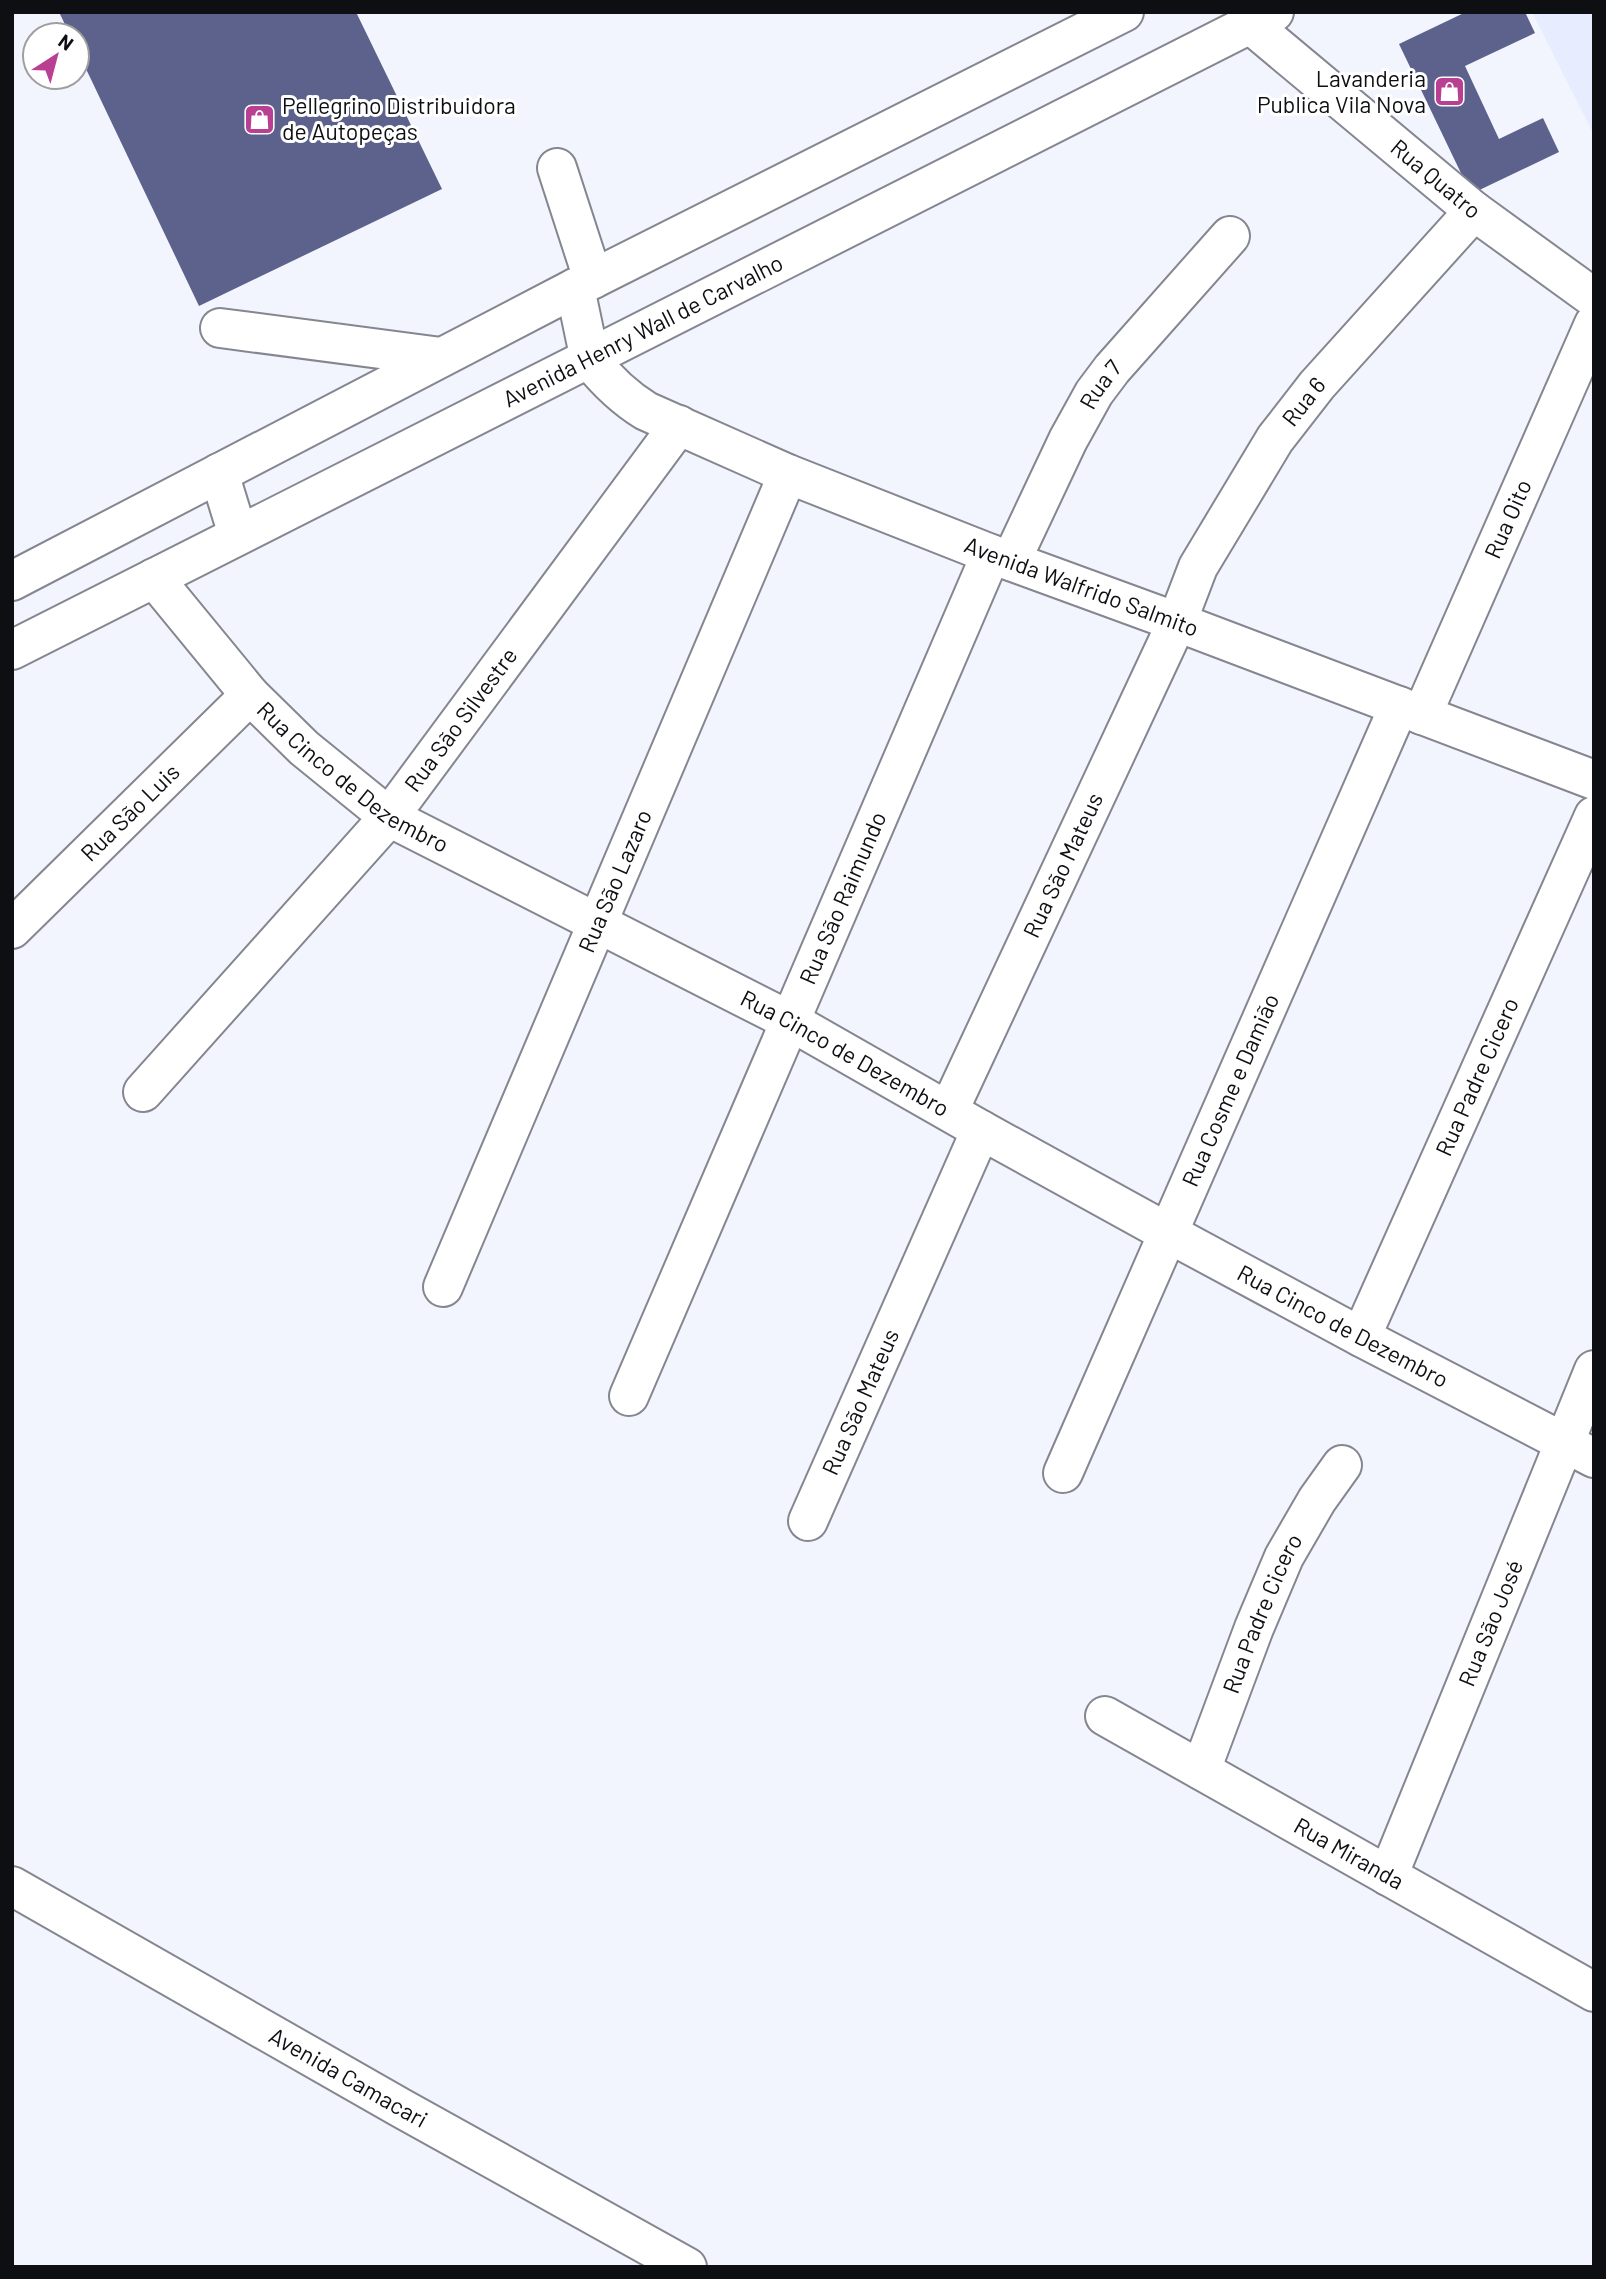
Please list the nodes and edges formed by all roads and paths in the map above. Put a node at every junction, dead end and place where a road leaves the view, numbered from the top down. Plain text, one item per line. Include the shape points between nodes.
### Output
1 (1124, 12) edge
2 (1262, 18) edge
3 (557, 168) dead end
4 (1474, 211) junction
5 (1230, 236) dead end
6 (584, 283) junction
7 (1594, 298) edge
8 (1594, 324) edge
9 (220, 328) dead end
10 (441, 358) junction
11 (590, 360) junction
12 (679, 425) junction
13 (219, 473) junction
14 (788, 474) junction
15 (239, 535) junction
16 (1001, 558) junction
17 (154, 578) junction
18 (12, 581) edge
19 (1177, 622) junction
20 (12, 650) edge
21 (250, 695) junction
22 (1410, 711) junction
23 (1594, 780) edge
24 (1594, 816) edge
25 (388, 817) junction
26 (597, 923) junction
27 (12, 929) edge
28 (790, 1021) junction
29 (143, 1092) dead end
30 (949, 1110) junction
31 (981, 1130) junction
32 (1168, 1233) junction
33 (443, 1287) dead end
34 (1361, 1337) junction
35 (1594, 1370) edge
36 (629, 1396) dead end
37 (1579, 1450) edge
38 (1342, 1465) dead end
39 (1063, 1473) dead end
40 (808, 1521) dead end
41 (1105, 1716) dead end
42 (1201, 1770) junction
43 (1388, 1876) junction
44 (12, 1886) edge
45 (1592, 1986) edge
46 (687, 2267) edge

1 - 6 street
2 - 4 street, Rua Quatro
2 - 11 street, Avenida Henry Wall de Carvalho
3 - 6 street
4 - 7 street, Rua Quatro
4 - 19 street, Rua 6 via 1317,385 1275,439 1198,567
5 - 16 street, Rua 7 via 1094,393
6 - 10 street
6 - 11 street
8 - 22 street, Rua Oito
9 - 10 street
10 - 13 street
11 - 12 street, Avenida Walfrido Salmito via 627,400
11 - 15 street, Avenida Henry Wall de Carvalho
12 - 14 street, Avenida Walfrido Salmito
12 - 25 street, Rua São Silvestre
13 - 15 street
13 - 18 street
14 - 16 street, Avenida Walfrido Salmito
14 - 26 street, Rua São Lazaro
15 - 17 street, Avenida Henry Wall de Carvalho
16 - 19 street, Avenida Walfrido Salmito
16 - 28 street, Rua São Raimundo
17 - 20 street, Avenida Henry Wall de Carvalho
17 - 21 street, Rua Cinco de Dezembro
19 - 22 street, Avenida Walfrido Salmito
19 - 30 street, Rua São Mateus
21 - 25 street, Rua Cinco de Dezembro via 304,748
21 - 27 street, Rua São Luis
22 - 23 street, Avenida Walfrido Salmito
22 - 32 street, Rua Cosme e Damião
24 - 34 street, Rua Padre Cicero
25 - 26 street, Rua Cinco de Dezembro
25 - 29 street, Rua São Silvestre
26 - 28 street, Rua Cinco de Dezembro
26 - 33 street, Rua São Lazaro
28 - 30 street, Rua Cinco de Dezembro
28 - 36 street, Rua São Raimundo
30 - 31 street, Rua Cinco de Dezembro
31 - 32 street, Rua Cinco de Dezembro
31 - 40 street, Rua São Mateus
32 - 34 street, Rua Cinco de Dezembro
32 - 39 street, Rua Cosme e Damião
34 - 37 street, Rua Cinco de Dezembro
35 - 37 street, Rua São José
37 - 43 street, Rua São José
38 - 42 street, Rua Padre Cicero via 1284,1557
41 - 42 street, Rua Miranda
42 - 43 street, Rua Miranda
43 - 45 street, Rua Miranda
44 - 46 street, Avenida Camacari

